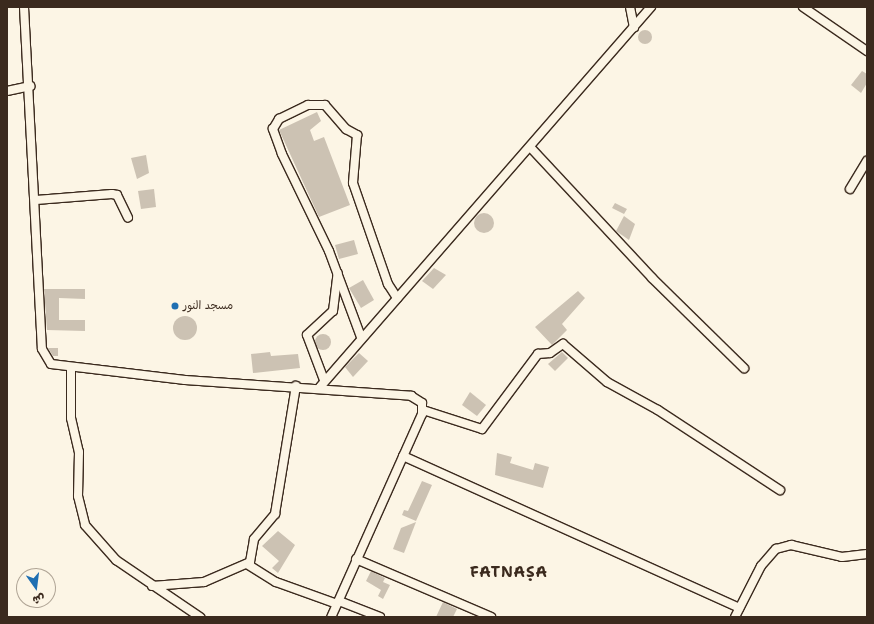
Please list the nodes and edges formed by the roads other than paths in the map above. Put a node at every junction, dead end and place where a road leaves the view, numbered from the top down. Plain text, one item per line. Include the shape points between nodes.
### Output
1 (24, 7) edge
2 (630, 7) edge
3 (651, 7) edge
4 (803, 7) edge
5 (634, 28) junction
6 (867, 51) edge
7 (30, 86) junction
8 (7, 91) edge
9 (530, 147) junction
10 (867, 161) edge
11 (850, 189) dead end
12 (36, 200) junction
13 (128, 218) dead end
14 (338, 273) junction
15 (397, 298) junction
16 (361, 337) junction
17 (744, 368) dead end
18 (71, 369) junction
19 (324, 380) junction
20 (296, 386) junction
21 (320, 387) junction
22 (423, 410) junction
23 (403, 456) junction
24 (780, 490) dead end
25 (867, 554) edge
26 (356, 559) junction
27 (247, 564) junction
28 (152, 586) junction
29 (338, 602) junction
30 (739, 608) junction
31 (200, 617) edge
32 (331, 617) edge
33 (380, 617) edge
34 (491, 617) edge
35 (735, 617) edge

1 - 7 street
2 - 5 street
3 - 5 street
4 - 6 street
5 - 9 street
7 - 8 street
7 - 12 street
9 - 15 street
9 - 17 street via 652,278
10 - 11 street
12 - 13 street via 112,194 117,195
12 - 18 street via 42,349 51,364
14 - 15 street via 273,129 279,119 308,105 330,107 346,129 357,135 353,183 388,284
14 - 16 street
14 - 19 street via 333,311 307,335
15 - 16 street
16 - 19 street
18 - 20 street
18 - 28 street via 71,418 78,445 78,496 82,519 108,553
19 - 21 street
20 - 21 street
20 - 27 street via 274,514 254,539 253,556
21 - 22 street via 411,396 421,401
22 - 23 street
22 - 24 street via 482,429 538,354 550,353 563,344 607,382 658,410
23 - 26 street
23 - 30 street
25 - 30 street via 842,557 801,546 783,546 761,566
26 - 29 street
26 - 34 street
27 - 28 street via 204,582
27 - 29 street via 276,582
28 - 31 street
29 - 32 street
29 - 33 street
30 - 35 street

